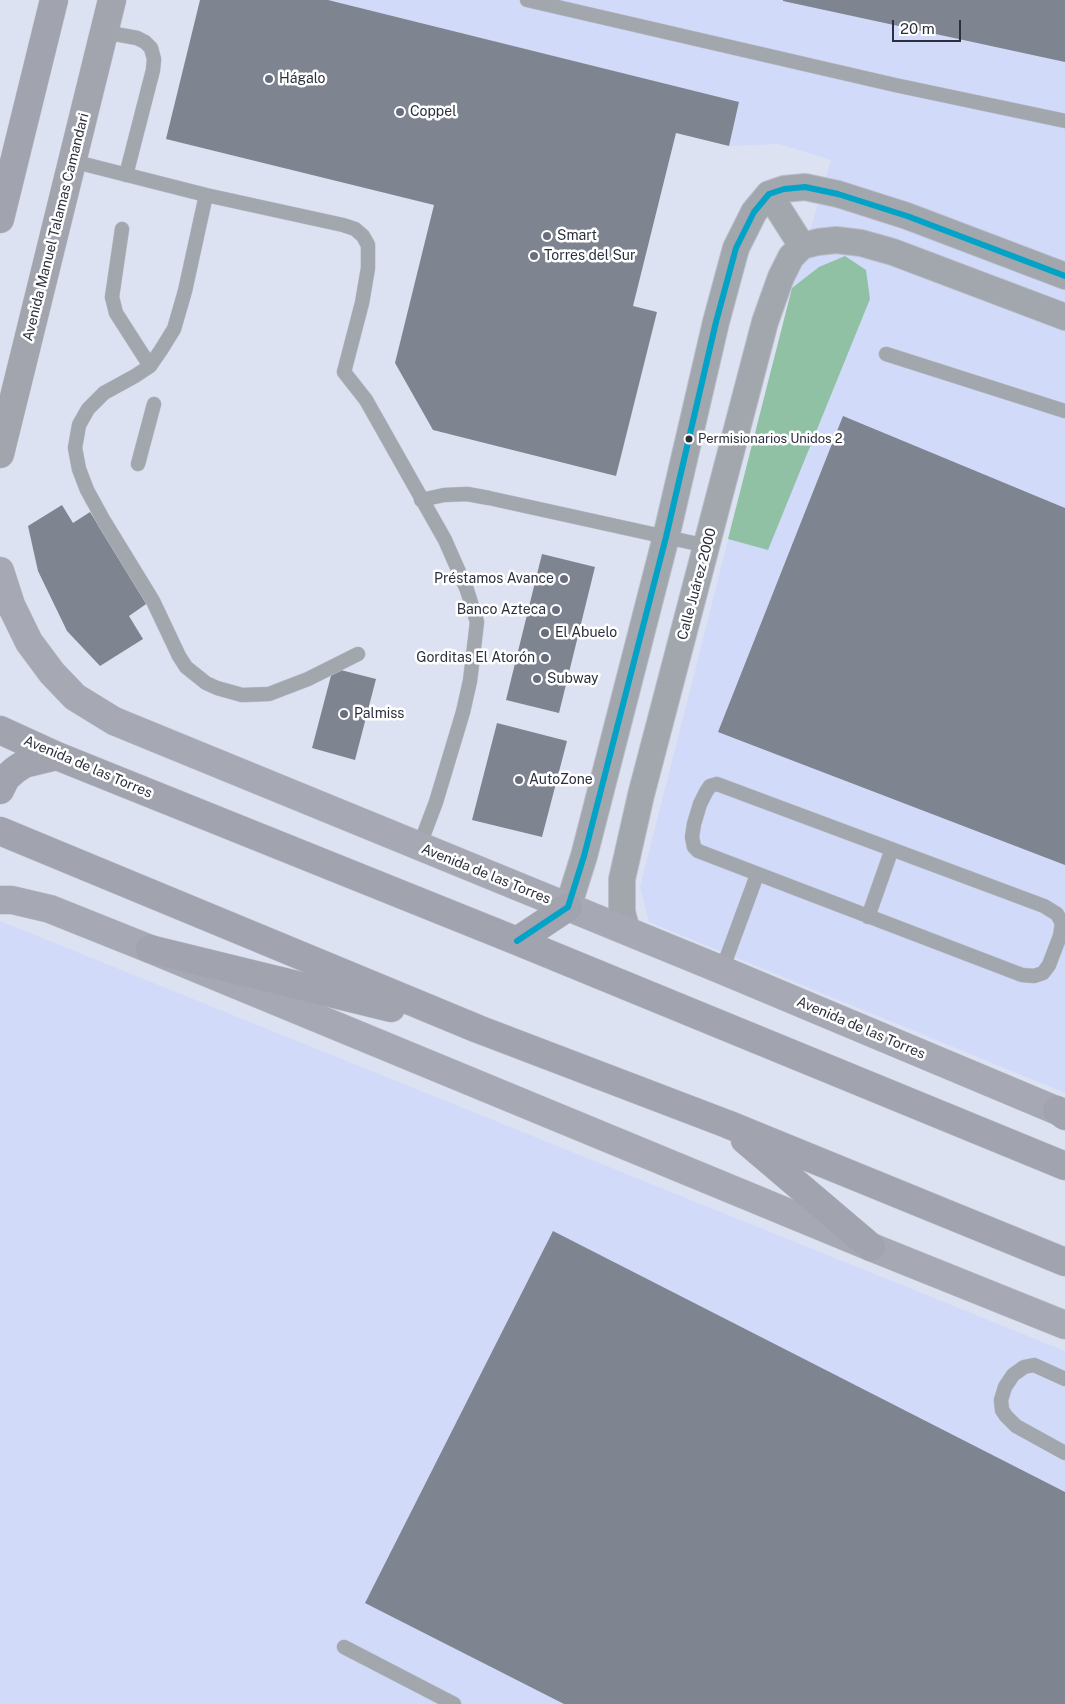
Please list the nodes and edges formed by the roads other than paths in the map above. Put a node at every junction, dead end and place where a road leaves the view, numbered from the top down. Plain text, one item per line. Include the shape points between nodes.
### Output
1 (54, 0) edge
2 (112, 0) edge
3 (527, 0) edge
4 (104, 32) junction
5 (1065, 122) edge
6 (72, 161) junction
7 (126, 175) junction
8 (769, 194) junction
9 (206, 195) junction
10 (0, 219) edge
11 (122, 229) dead end
12 (802, 246) junction
13 (1065, 276) edge
14 (1065, 317) edge
15 (886, 354) dead end
16 (150, 366) junction
17 (154, 404) dead end
18 (1065, 411) edge
19 (0, 454) edge
20 (138, 464) dead end
21 (422, 500) junction
22 (666, 537) junction
23 (707, 546) junction
24 (0, 571) edge
25 (358, 654) dead end
26 (0, 730) edge
27 (57, 756) junction
28 (0, 790) edge
29 (0, 831) edge
30 (419, 847) junction
31 (892, 848) junction
32 (757, 874) junction
33 (0, 900) edge
34 (568, 907) junction
35 (868, 917) junction
36 (627, 931) junction
37 (517, 941) junction
38 (150, 949) junction
39 (722, 970) junction
40 (478, 1029) junction
41 (1062, 1113) edge
42 (727, 1124) junction
43 (1065, 1166) edge
44 (871, 1247) junction
45 (1065, 1262) edge
46 (1065, 1325) edge
47 (1065, 1379) edge
48 (1065, 1453) edge
49 (344, 1647) dead end
50 (454, 1704) edge

1 - 10 highway
2 - 4 main road, Avenida Manuel Talamas Camandari
3 - 5 lane
4 - 6 main road, Avenida Manuel Talamas Camandari
4 - 7 lane via 145,42 154,59
6 - 7 lane
6 - 19 main road, Avenida Manuel Talamas Camandari
7 - 9 lane
8 - 12 street
8 - 13 street via 805,188 838,194 907,216
8 - 22 street via 754,212 736,248
9 - 16 lane via 188,282 174,328
9 - 21 lane via 355,229 363,236 368,245 368,268 344,372 366,400
11 - 16 lane via 112,297 116,313
12 - 14 street via 836,240 861,243
12 - 23 street, Calle Juárez 2000 via 791,257 781,277 765,322
15 - 18 lane
16 - 25 lane via 104,393 88,409 79,425 75,448 87,490 153,601 186,667 196,677 217,688 257,696 288,688
17 - 20 lane
21 - 22 lane via 444,495 482,496
21 - 30 lane via 445,540 477,622 463,712
22 - 23 lane
22 - 34 street
23 - 36 street, Calle Juárez 2000 via 626,857 621,898
24 - 30 main road, Avenida de las Torres via 11,605 29,642 75,697 114,721
26 - 27 highway, Avenida de las Torres
27 - 28 highway via 24,764 6,778
27 - 37 highway, Avenida de las Torres
29 - 40 highway
30 - 34 main road, Avenida de las Torres
31 - 32 lane via 731,788 717,784 710,786 694,824 694,847 708,856
31 - 35 lane
31 - 35 lane via 1044,906 1057,914 1062,923 1054,952 1043,973 1022,975
32 - 35 lane
32 - 39 lane
33 - 38 main road via 50,909
34 - 36 main road, Avenida de las Torres
34 - 37 highway
36 - 39 main road, Avenida de las Torres
37 - 43 highway, Avenida de las Torres
38 - 40 highway
38 - 44 main road
39 - 41 main road, Avenida de las Torres
40 - 42 highway
42 - 44 highway
42 - 45 highway
44 - 46 main road
47 - 48 lane via 1034,1365 1024,1367 1013,1375 1001,1400 1002,1410 1016,1426
49 - 50 lane

